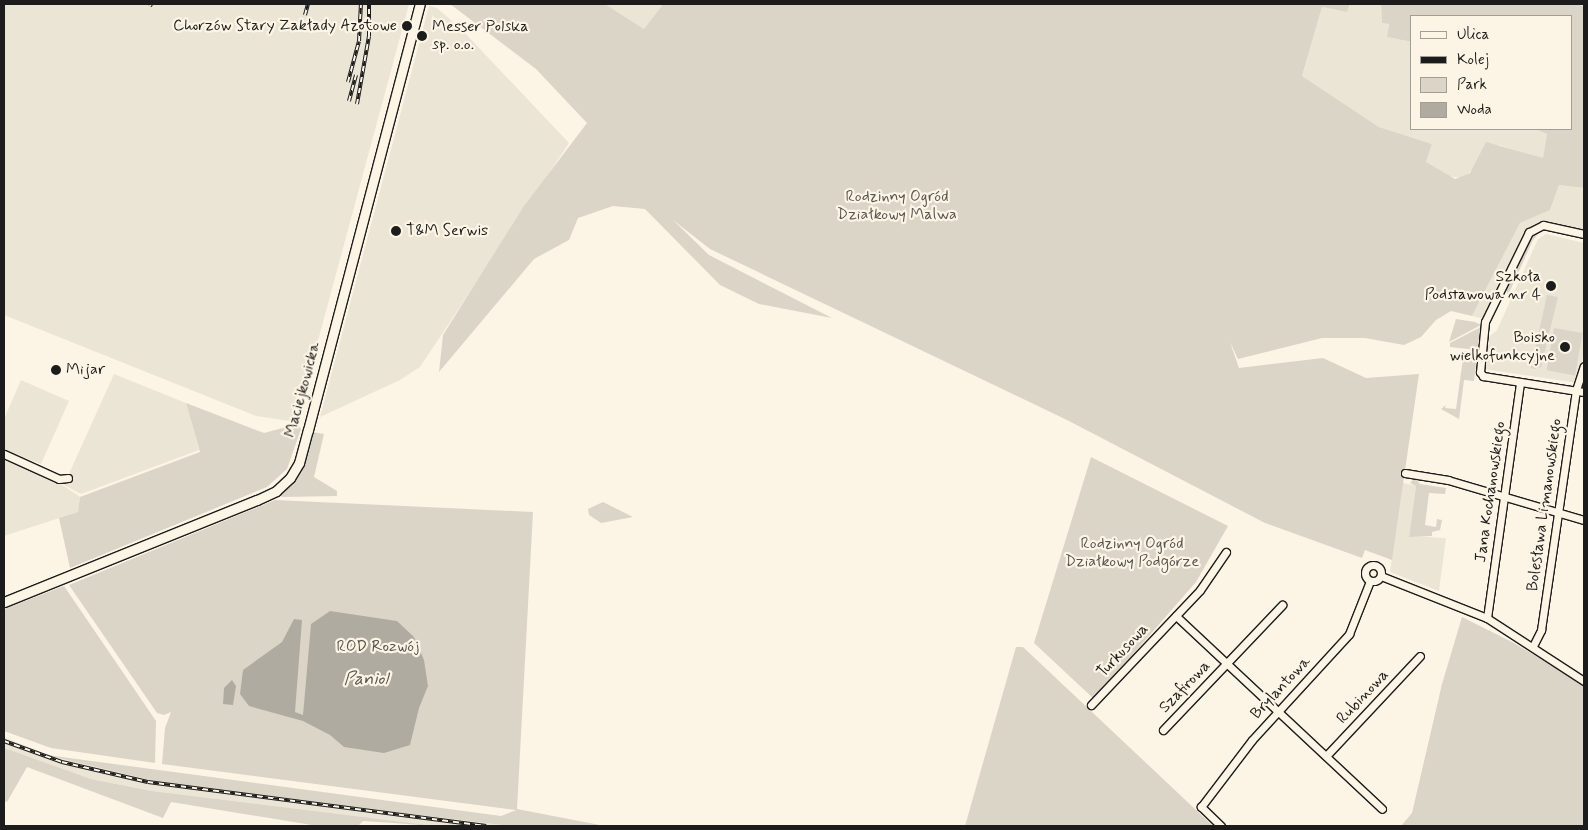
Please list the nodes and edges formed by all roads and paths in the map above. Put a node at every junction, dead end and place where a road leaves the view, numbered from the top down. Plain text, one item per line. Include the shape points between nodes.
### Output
1 (420, 4) edge
2 (1584, 234) edge
3 (1584, 366) edge
4 (1520, 382) junction
5 (1576, 390) junction
6 (1584, 392) edge
7 (4, 454) edge
8 (1405, 473) dead end
9 (68, 478) dead end
10 (1505, 496) junction
11 (1558, 513) junction
12 (1584, 520) edge
13 (1226, 552) dead end
14 (1381, 576) junction
15 (1370, 581) junction
16 (4, 602) edge
17 (1282, 605) dead end
18 (1176, 616) junction
19 (1488, 618) junction
20 (1533, 646) junction
21 (1420, 656) dead end
22 (1226, 663) junction
23 (1584, 681) edge
24 (1091, 705) dead end
25 (1278, 711) junction
26 (1163, 730) dead end
27 (1326, 756) junction
28 (1382, 809) dead end
29 (1221, 826) edge

1 - 16 street, Maciejkowicka via 308,430 290,478 276,491 256,500
2 - 4 street via 1543,225 1529,232 1485,322 1480,372 1483,376
3 - 5 street, Bolesława Limanowskiego
4 - 5 street
4 - 10 street, Jana Kochanowskiego
5 - 6 street
5 - 11 street, Bolesława Limanowskiego
7 - 9 street via 59,479
8 - 10 street via 1448,480
10 - 11 street
10 - 19 street, Jana Kochanowskiego
11 - 12 street
11 - 20 street, Bolesława Limanowskiego via 1541,630
13 - 18 street, Turkusowa via 1200,590
14 - 15 street
14 - 15 street, Brylantowa via 1379,567 1370,566 1365,574
14 - 19 street
15 - 25 street, Brylantowa via 1349,634
17 - 22 street, Szafirowa
18 - 22 street
18 - 24 street, Turkusowa
19 - 20 street
20 - 23 street
21 - 27 street, Rubinowa
22 - 25 street, Szafirowa
22 - 26 street, Szafirowa
25 - 27 street
25 - 29 street, Brylantowa via 1201,807
27 - 28 street

